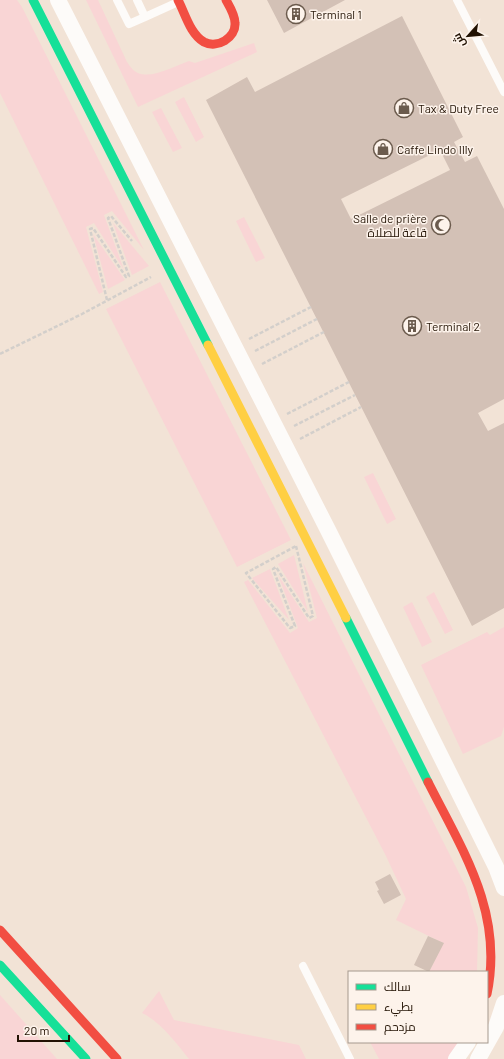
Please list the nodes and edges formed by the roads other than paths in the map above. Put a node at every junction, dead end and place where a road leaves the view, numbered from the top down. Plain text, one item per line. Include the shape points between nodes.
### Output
1 (33, 0) edge
2 (58, 0) edge
3 (117, 0) edge
4 (136, 0) edge
5 (226, 0) edge
6 (457, 0) edge
7 (178, 1) edge
8 (145, 17) junction
9 (504, 92) edge
10 (504, 888) edge
11 (0, 930) edge
12 (0, 965) edge
13 (302, 966) dead end
14 (488, 987) edge
15 (504, 1003) edge
16 (488, 1041) edge
17 (467, 1043) edge
18 (487, 1043) edge
19 (86, 1059) edge
20 (117, 1059) edge
21 (350, 1059) edge
22 (456, 1059) edge
23 (478, 1059) edge

1 - 14 street via 476,876 488,913 492,944
2 - 10 street via 279,434 496,867
3 - 8 lane via 129,24
4 - 8 lane
5 - 7 street via 234,16 235,26 224,42 214,44 204,42 196,35
6 - 9 lane
7 - 8 lane
11 - 20 street
12 - 19 street
13 - 21 lane
15 - 16 street
17 - 22 street
18 - 23 street

